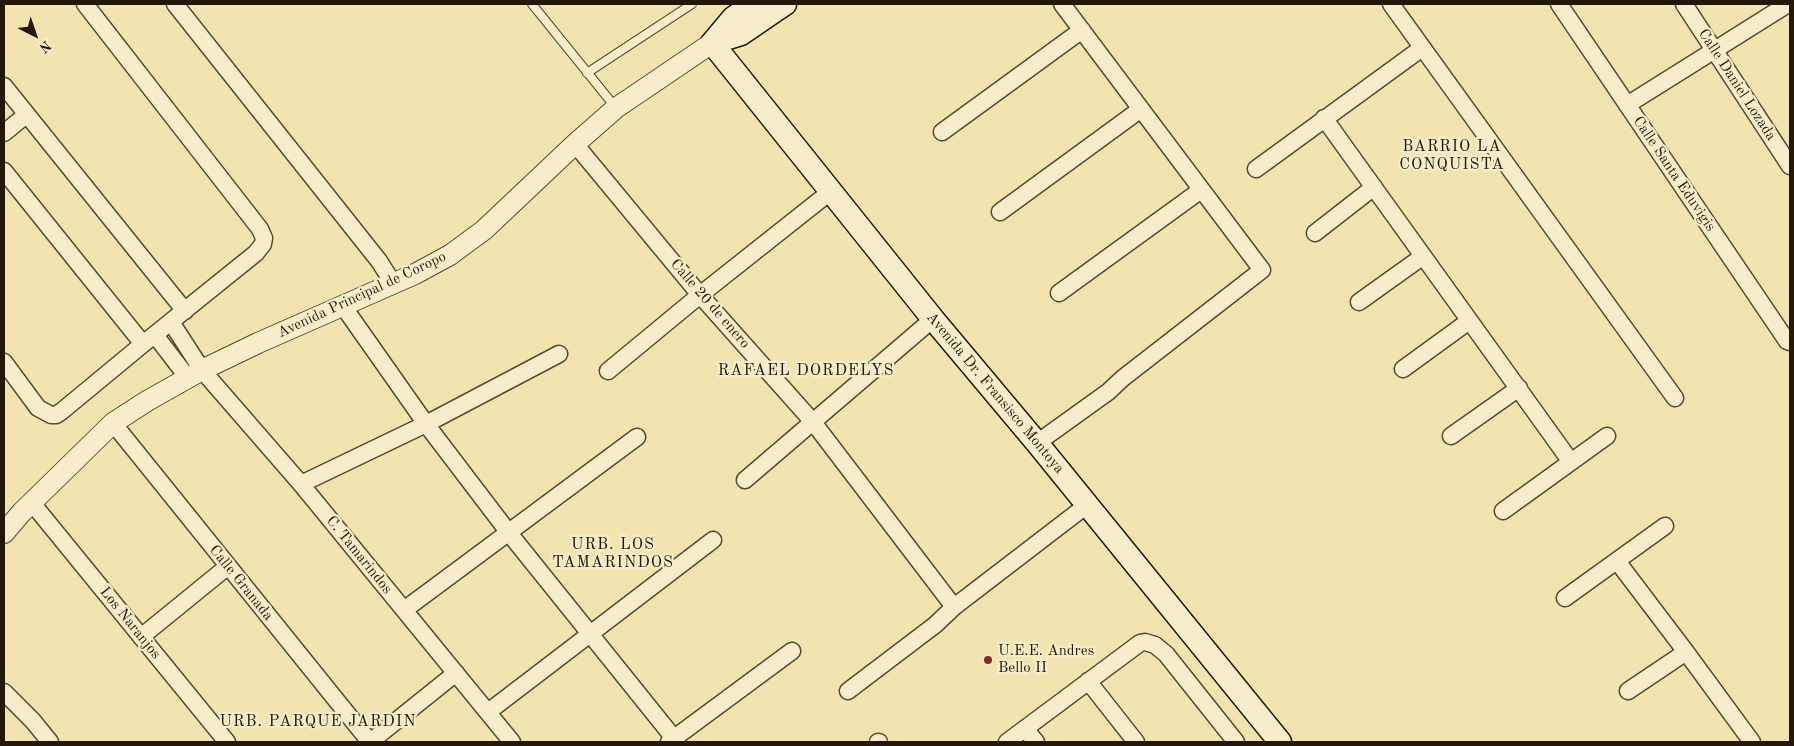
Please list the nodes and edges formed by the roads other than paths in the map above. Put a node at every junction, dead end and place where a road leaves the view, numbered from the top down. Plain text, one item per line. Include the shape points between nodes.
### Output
1 (85, 4) edge
2 (175, 4) edge
3 (532, 4) edge
4 (692, 4) edge
5 (753, 4) edge
6 (784, 4) edge
7 (1062, 4) edge
8 (1391, 4) edge
9 (1559, 4) edge
10 (1684, 4) edge
11 (1788, 4) edge
12 (1082, 30) junction
13 (712, 43) junction
14 (1422, 48) junction
15 (1715, 50) junction
16 (587, 73) junction
17 (4, 86) edge
18 (1627, 105) junction
19 (616, 108) junction
20 (1141, 109) junction
21 (26, 115) junction
22 (1324, 118) junction
23 (942, 132) dead end
24 (4, 133) edge
25 (575, 144) junction
26 (1790, 166) edge
27 (1256, 169) dead end
28 (4, 171) edge
29 (1374, 187) junction
30 (1202, 190) junction
31 (830, 192) junction
32 (1000, 212) dead end
33 (1315, 233) dead end
34 (1422, 257) junction
35 (393, 283) junction
36 (1059, 293) dead end
37 (700, 295) junction
38 (1359, 302) dead end
39 (343, 306) junction
40 (185, 311) junction
41 (934, 319) junction
42 (1469, 321) junction
43 (171, 322) junction
44 (149, 339) junction
45 (1790, 342) edge
46 (559, 354) dead end
47 (4, 362) edge
48 (1403, 369) dead end
49 (608, 371) dead end
50 (195, 374) junction
51 (1519, 388) junction
52 (1675, 398) dead end
53 (812, 422) junction
54 (113, 423) junction
55 (426, 424) junction
56 (1451, 436) dead end
57 (1607, 436) dead end
58 (637, 437) dead end
59 (1037, 443) junction
60 (1571, 462) junction
61 (745, 480) dead end
62 (301, 484) junction
63 (32, 503) junction
64 (1087, 505) junction
65 (1503, 511) dead end
66 (1665, 526) dead end
67 (4, 533) edge
68 (509, 533) junction
69 (712, 540) dead end
70 (1617, 561) junction
71 (227, 566) junction
72 (1565, 598) dead end
73 (954, 607) junction
74 (404, 610) junction
75 (590, 635) junction
76 (141, 637) junction
77 (792, 651) dead end
78 (1686, 652) junction
79 (456, 673) junction
80 (1088, 681) junction
81 (848, 691) dead end
82 (1628, 691) dead end
83 (4, 692) edge
84 (488, 712) junction
85 (1025, 728) junction
86 (674, 741) edge
87 (50, 742) edge
88 (228, 742) edge
89 (370, 742) edge
90 (512, 742) edge
91 (1007, 742) edge
92 (1036, 742) edge
93 (1136, 742) edge
94 (1236, 742) edge
95 (1280, 742) edge
96 (1752, 742) edge

1 - 40 street via 264,238 256,253
2 - 35 street
3 - 16 lane
4 - 16 lane
5 - 13 main road, Avenida Principal de Coropo via 733,18
6 - 13 main road, Avenida Principal de Coropo via 741,34
7 - 12 street
8 - 14 street
9 - 18 street, Calle Santa Eduvigis
10 - 15 street, Calle Daniel Lozada
11 - 15 street
12 - 20 street
12 - 23 street
13 - 19 street, Avenida Principal de Coropo
13 - 31 main road, Avenida Dr. Fransisco Montoya
14 - 22 street
14 - 52 street
15 - 18 street
15 - 26 street, Calle Daniel Lozada
16 - 19 lane
17 - 21 street
18 - 45 street, Calle Santa Eduvigis
19 - 25 street, Avenida Principal de Coropo
20 - 30 street
20 - 32 street
21 - 24 street
21 - 40 street
22 - 27 street
22 - 29 street
25 - 35 street, Avenida Principal de Coropo via 484,230 450,255
25 - 37 street, Calle 20 de enero
28 - 44 street
29 - 33 street
29 - 34 street
30 - 36 street
30 - 59 street via 1262,270 1108,392
31 - 37 street
31 - 41 main road, Avenida Dr. Fransisco Montoya
34 - 38 street
34 - 42 street
35 - 39 street, Avenida Principal de Coropo
37 - 49 street
37 - 53 street, Calle 20 de enero
39 - 50 street, Avenida Principal de Coropo
39 - 55 street
40 - 43 street
41 - 53 street
41 - 59 main road, Avenida Dr. Fransisco Montoya
42 - 48 street
42 - 51 street
43 - 44 street
43 - 50 street
44 - 47 street via 56,415 38,408
44 - 50 street
46 - 55 street
50 - 54 street, Avenida Principal de Coropo
50 - 62 street, C. Tamarindos
51 - 56 street
51 - 60 street
53 - 61 street
53 - 73 street, Calle 20 de enero
54 - 63 street, Avenida Principal de Coropo
54 - 71 street, Calle Granada
55 - 62 street
55 - 68 street
57 - 60 street
58 - 68 street
59 - 64 main road, Avenida Dr. Fransisco Montoya
60 - 65 street
62 - 74 street, C. Tamarindos
63 - 67 street, Avenida Principal de Coropo
63 - 76 street, Los Naranjos
64 - 73 street
64 - 95 main road, Avenida Dr. Fransisco Montoya
66 - 70 street
68 - 74 street
68 - 75 street
69 - 75 street
70 - 72 street
70 - 78 street
71 - 76 street
71 - 89 street, Calle Granada
73 - 81 street
74 - 79 street, C. Tamarindos
75 - 84 street
75 - 86 street
76 - 88 street, Los Naranjos
77 - 86 street
78 - 82 street
78 - 96 street
79 - 84 street, C. Tamarindos
79 - 89 street
80 - 85 street
80 - 93 street
80 - 94 street via 1140,643 1155,645 1166,654
83 - 87 street
84 - 90 street, C. Tamarindos
85 - 91 street
85 - 92 street

